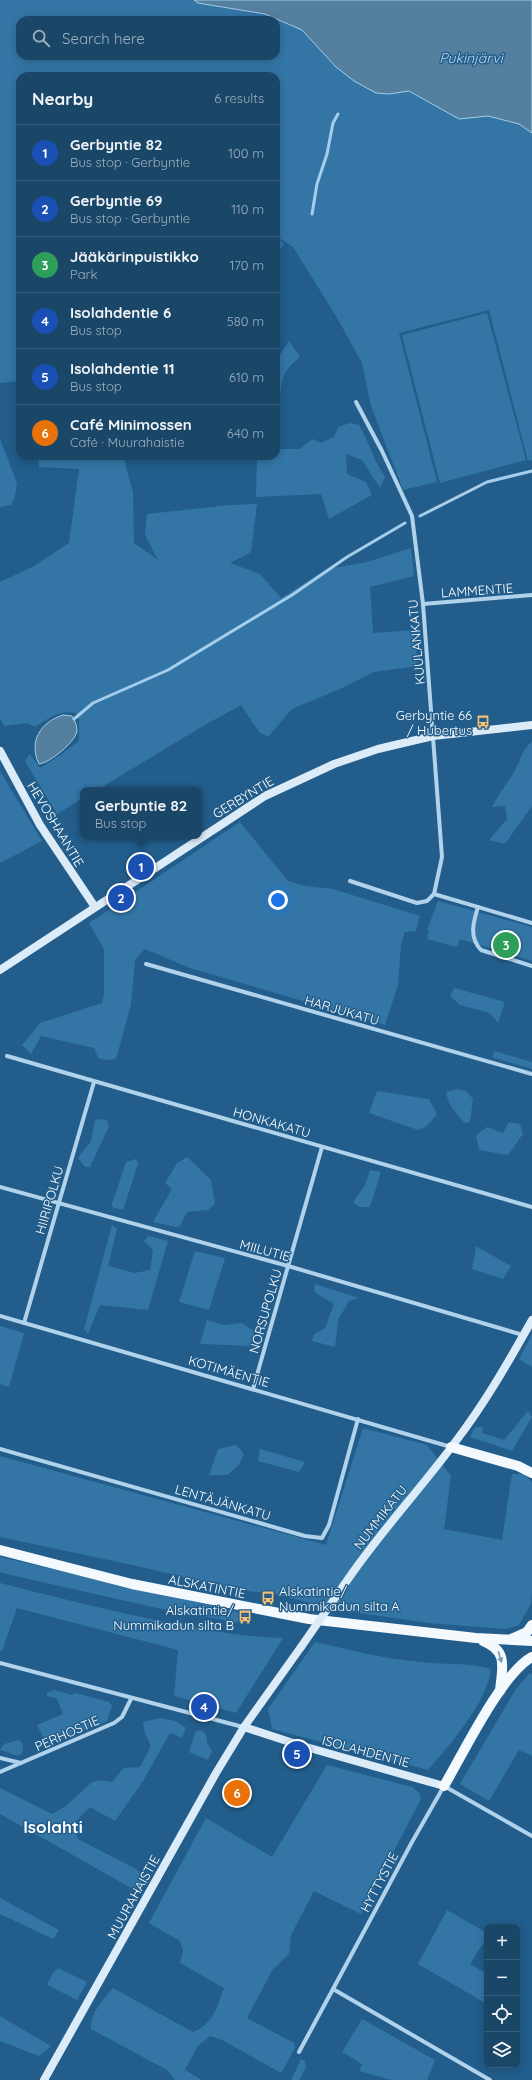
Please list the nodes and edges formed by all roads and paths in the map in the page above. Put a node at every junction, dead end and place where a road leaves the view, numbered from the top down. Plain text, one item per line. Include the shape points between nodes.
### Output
1 (356, 402) dead end
2 (532, 595) edge
3 (423, 604) junction
4 (532, 725) edge
5 (433, 736) junction
6 (0, 752) edge
7 (202, 837) edge
8 (199, 839) edge
9 (350, 881) dead end
10 (434, 894) junction
11 (95, 907) junction
12 (478, 907) junction
13 (532, 922) edge
14 (146, 964) dead end
15 (532, 966) edge
16 (0, 970) edge
17 (7, 1056) dead end
18 (532, 1074) edge
19 (94, 1082) junction
20 (322, 1147) junction
21 (0, 1187) edge
22 (59, 1203) junction
23 (532, 1207) edge
24 (288, 1266) junction
25 (0, 1316) edge
26 (532, 1320) edge
27 (24, 1323) junction
28 (524, 1335) junction
29 (253, 1389) junction
30 (358, 1419) junction
31 (451, 1447) junction
32 (0, 1449) edge
33 (532, 1472) edge
34 (0, 1550) edge
35 (532, 1625) edge
36 (476, 1638) junction
37 (507, 1640) junction
38 (532, 1640) edge
39 (532, 1657) edge
40 (0, 1663) edge
41 (500, 1691) junction
42 (131, 1699) junction
43 (244, 1727) junction
44 (0, 1758) edge
45 (21, 1764) junction
46 (0, 1772) edge
47 (444, 1786) junction
48 (532, 1836) edge
49 (333, 1989) junction
50 (299, 2052) dead end
51 (44, 2080) edge
52 (490, 2080) edge

1 - 3 street, KUULANKATU via 412,516
2 - 3 street, LAMMENTIE
3 - 5 street, KUULANKATU
4 - 5 street, GERBYNTIE
5 - 7 street, GERBYNTIE via 378,749 334,764 265,796
5 - 10 street, KUULANKATU via 442,857
6 - 11 street, HEVOSHAANTIE via 40,825
8 - 11 street, GERBYNTIE
9 - 10 street via 417,903 427,901
10 - 12 street
11 - 16 street, GERBYNTIE
12 - 13 street
12 - 15 street via 472,933 475,944 481,950
14 - 18 street, HARJUKATU
17 - 19 street, HONKAKATU
19 - 20 street, HONKAKATU
19 - 22 street, HIIRIPOLKU
20 - 23 street, HONKAKATU
20 - 24 street, NORSUPOLKU
21 - 22 street, MIILUTIE
22 - 24 street, MIILUTIE
22 - 27 street, HIIRIPOLKU
24 - 28 street, MIILUTIE
24 - 29 street, NORSUPOLKU
25 - 27 street, KOTIMÄENTIE
26 - 28 street, NUMMIKATU
27 - 29 street, KOTIMÄENTIE
28 - 31 street, NUMMIKATU via 481,1405
29 - 30 street, KOTIMÄENTIE
30 - 31 street, KOTIMÄENTIE
30 - 32 street, LENTÄJÄNKATU via 329,1525 322,1538
31 - 33 main road
31 - 43 street, NUMMIKATU, bridge via 372,1545
34 - 36 main road, ALSKATINTIE via 132,1584 309,1619
35 - 37 main road via 527,1632
36 - 37 main road, ALSKATINTIE
36 -> 41 main road via 494,1645 499,1651 502,1661
37 - 38 main road, ALSKATINTIE
39 - 41 main road via 522,1663
40 - 42 street, ISOLAHDENTIE
41 - 47 main road
42 - 43 street, ISOLAHDENTIE
42 - 45 street, PERHOSTIE via 122,1717 114,1723
43 - 47 street, ISOLAHDENTIE
43 - 51 street, MUURAHAISTIE via 216,1772
44 - 45 street
45 - 46 street, PERHOSTIE
47 - 48 street, ISOLAHDENTIE
47 - 49 street, HYTTYSTIE
49 - 50 street, HYTTYSTIE
49 - 52 street

